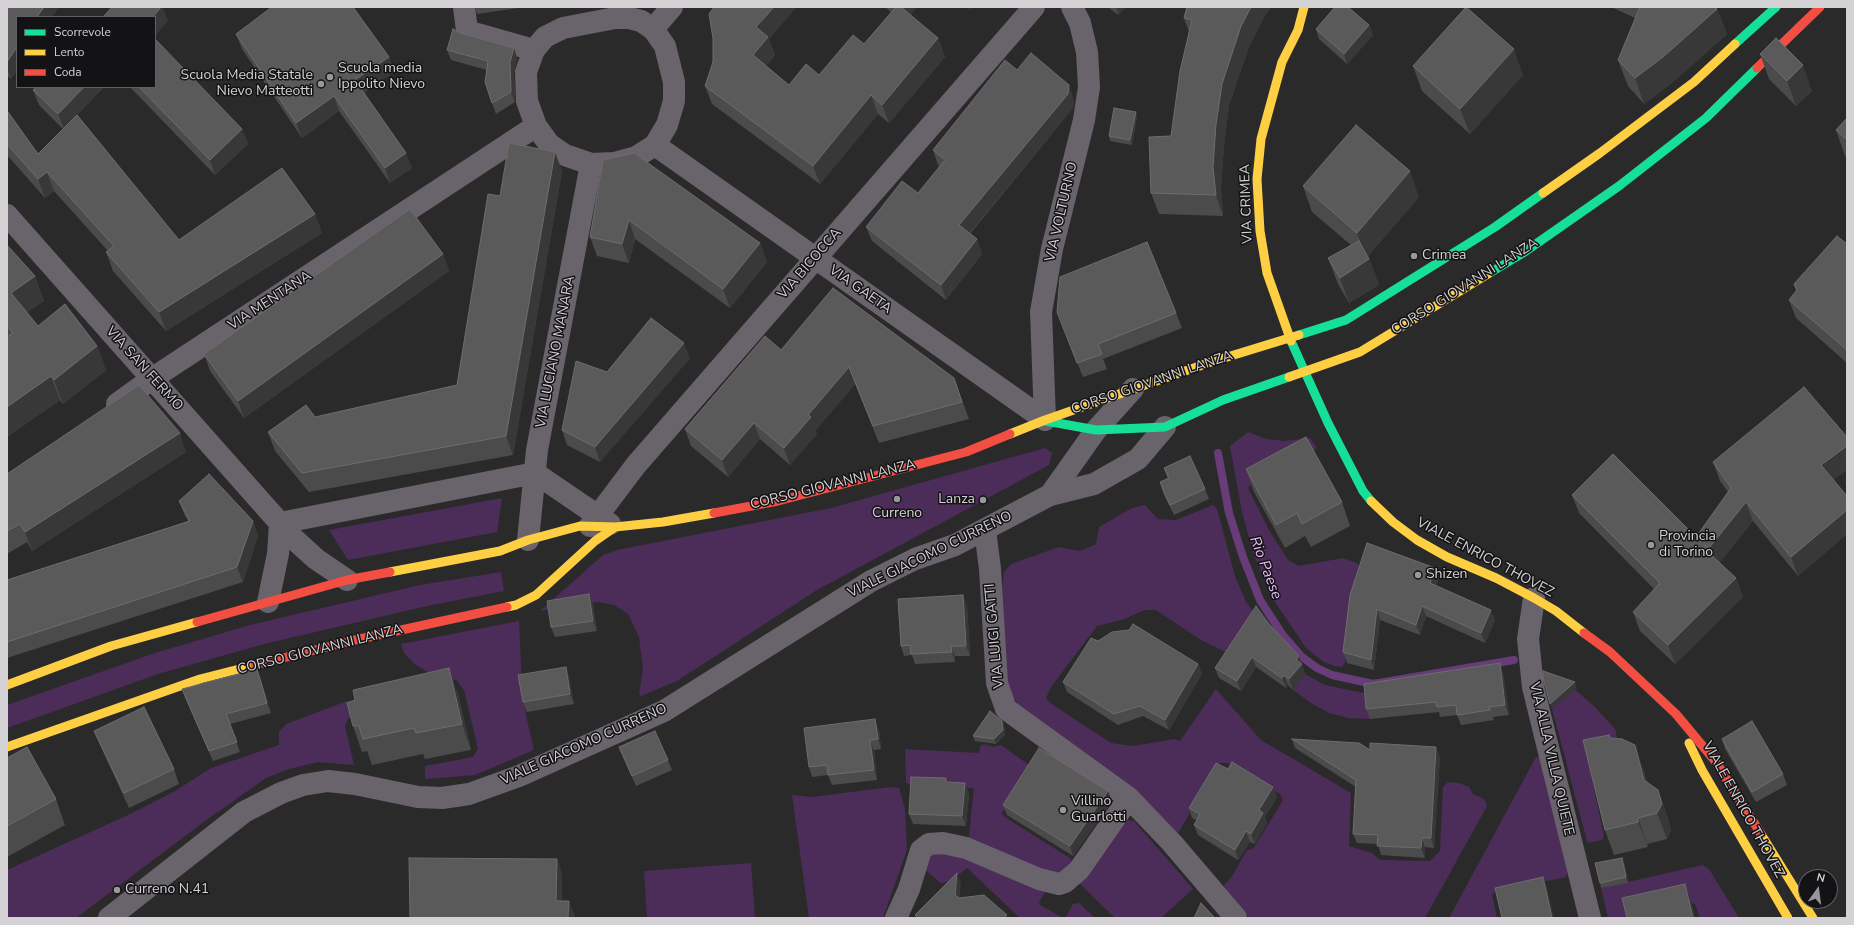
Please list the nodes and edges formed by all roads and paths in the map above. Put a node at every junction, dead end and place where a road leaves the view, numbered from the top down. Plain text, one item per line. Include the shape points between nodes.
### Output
1 (464, 7) edge
2 (672, 7) edge
3 (1034, 7) edge
4 (1072, 7) edge
5 (1304, 7) edge
6 (1776, 7) edge
7 (1820, 7) edge
8 (616, 12) edge
9 (1311, 16) dead end
10 (653, 29) junction
11 (1298, 30) junction
12 (534, 50) junction
13 (536, 126) junction
14 (655, 145) junction
15 (591, 164) junction
16 (7, 215) edge
17 (815, 258) junction
18 (1289, 337) junction
19 (1296, 354) joint
20 (1305, 371) junction
21 (152, 378) junction
22 (1133, 388) junction
23 (102, 414) edge
24 (1045, 420) junction
25 (1165, 427) junction
26 (1096, 430) junction
27 (535, 473) junction
28 (1050, 495) junction
29 (280, 523) junction
30 (601, 523) junction
31 (985, 530) junction
32 (528, 540) junction
33 (347, 580) junction
34 (1534, 598) junction
35 (268, 602) junction
36 (7, 685) edge
37 (1676, 714) junction
38 (7, 747) edge
39 (1130, 798) junction
40 (109, 918) edge
41 (896, 918) edge
42 (1236, 918) edge
43 (1590, 918) edge
44 (1788, 918) edge
45 (1813, 918) edge

1 - 12 street via 467,31
2 - 10 street
3 - 17 street, VIA BICOCCA
4 - 24 street, VIA VOLTURNO via 1080,23 1087,52 1089,87 1084,120 1052,249 1041,312
5 - 11 street
6 - 18 street, CORSO GIOVANNI LANZA via 1694,82 1600,153 1495,227 1346,320
7 - 20 street, CORSO GIOVANNI LANZA via 1706,118 1619,186 1523,253 1360,352
8 - 10 street via 641,21
8 - 12 street via 563,28 545,37
9 - 11 street
10 - 14 street via 665,46 674,82 674,101 667,126
11 - 18 street, VIA CRIMEA via 1282,62 1260,139 1257,179 1266,273
12 - 13 street via 526,72 527,101
13 - 15 street via 549,144 565,155
13 - 21 street, VIA MENTANA
14 - 15 street via 636,157 614,163
14 - 17 street, VIA GAETA
15 - 27 street, VIA LUCIANO MANARA via 537,450
16 - 21 street, VIA SAN FERMO
17 - 24 street, VIA GAETA
17 - 30 street, VIA BICOCCA via 636,465
18 - 19 street, VIA CRIMEA
18 - 22 street, CORSO GIOVANNI LANZA
19 - 20 street, VIALE ENRICO THOVEZ
20 - 25 street, CORSO GIOVANNI LANZA via 1223,400
20 - 34 street, VIALE ENRICO THOVEZ via 1356,478 1374,505 1418,540 1447,557
21 - 23 street, VIA MENTANA
21 - 29 street, VIA SAN FERMO
22 - 24 street, CORSO GIOVANNI LANZA
22 - 26 street, VIALE GIACOMO CURRENO
24 - 26 street, CORSO GIOVANNI LANZA
24 - 30 street, CORSO GIOVANNI LANZA via 966,452 810,494 663,522
25 - 26 street, CORSO GIOVANNI LANZA
25 - 28 street, VIALE GIACOMO CURRENO via 1132,462 1094,484
26 - 28 street, VIALE GIACOMO CURRENO
27 - 29 street
27 - 30 street
27 - 32 street, VIA LUCIANO MANARA
28 - 31 street, VIALE GIACOMO CURRENO
29 - 33 street, VIA SAN FERMO via 316,560
29 - 35 street via 274,582
30 - 32 street, CORSO GIOVANNI LANZA
30 - 38 street, CORSO GIOVANNI LANZA via 595,541 536,595 516,605 355,640 200,679
31 - 39 street, VIA LUIGI GATTI via 997,683 1002,702 1012,714
31 - 40 street, VIALE GIACOMO CURRENO via 955,545 915,559 871,581 664,712 519,776 469,794 442,798 418,797 328,781 303,785 281,793 244,812
32 - 33 street, CORSO GIOVANNI LANZA via 500,551
33 - 35 street, CORSO GIOVANNI LANZA
34 - 37 street, VIALE ENRICO THOVEZ via 1605,648
34 - 43 street, VIA ALLA VILLA QUIETE via 1528,639 1533,686
35 - 36 street, CORSO GIOVANNI LANZA via 111,646
37 - 44 street, VIALE ENRICO THOVEZ via 1702,770
37 - 45 street, VIALE ENRICO THOVEZ via 1716,762
39 - 41 street via 1080,870 1059,884 1039,879 966,848 943,843 929,844 921,850 909,889
39 - 42 street, VIA LUIGI GATTI

